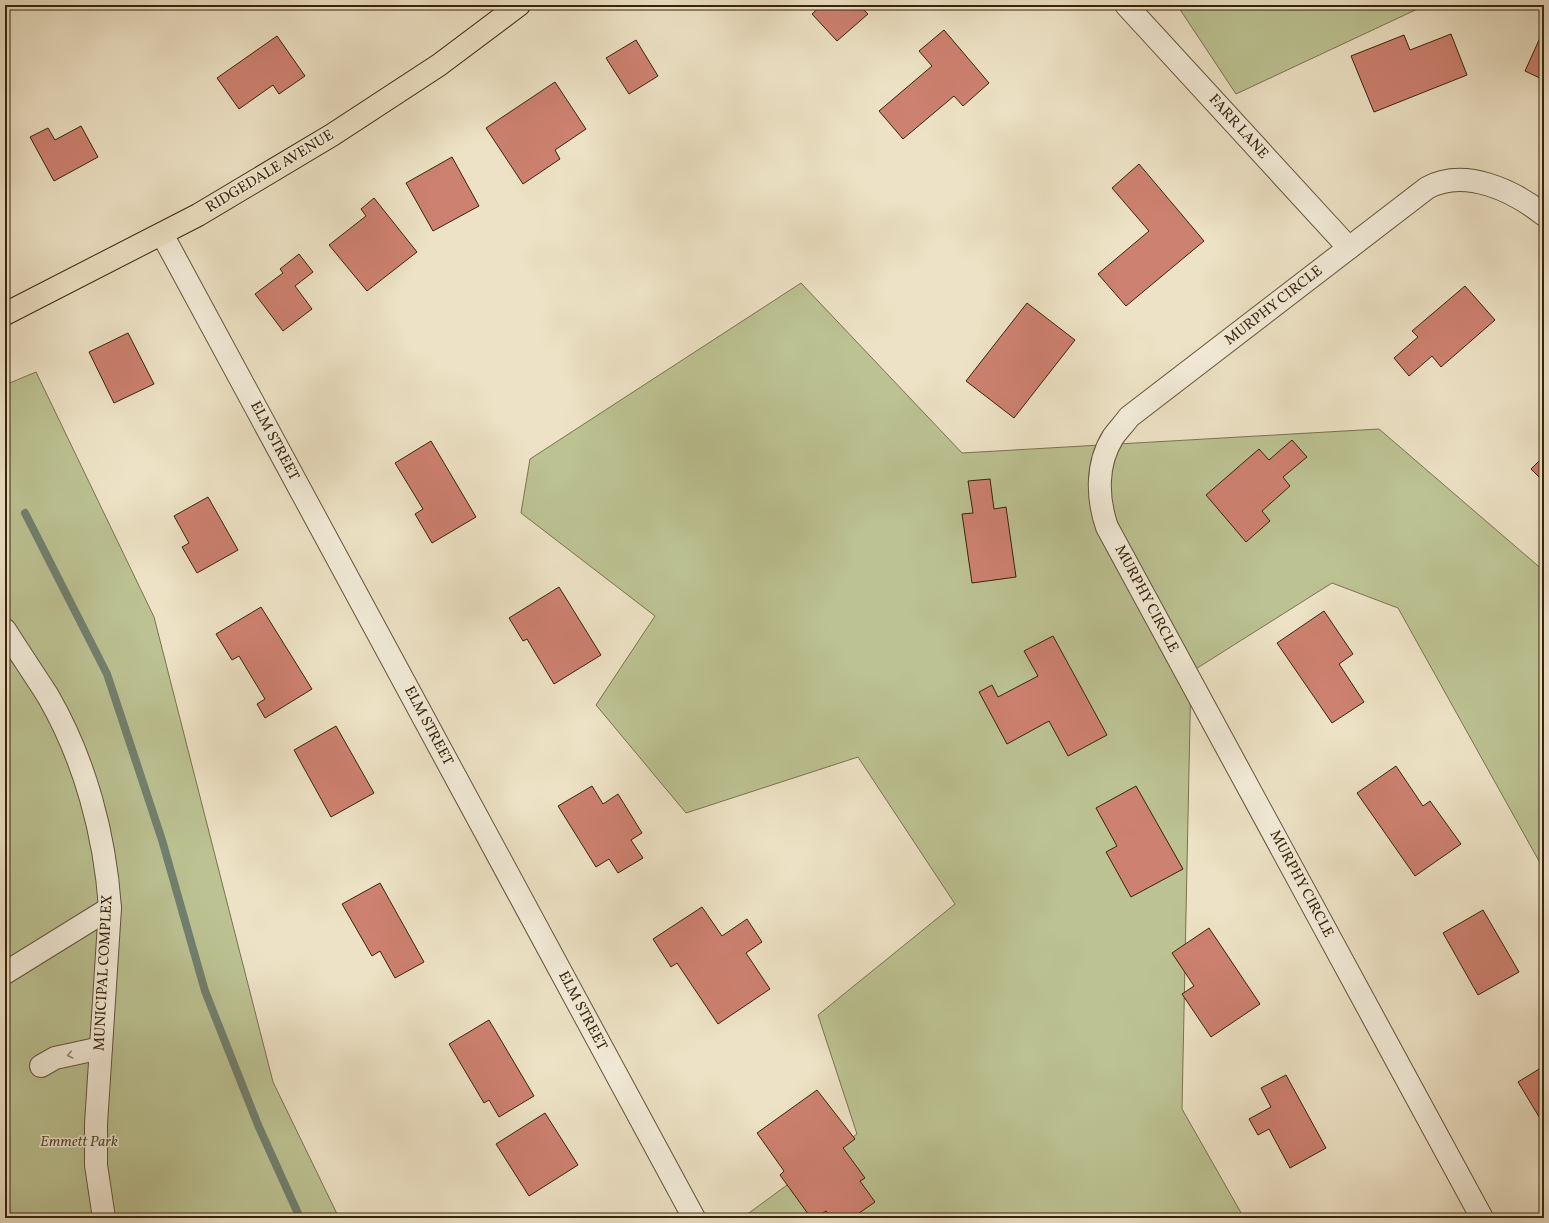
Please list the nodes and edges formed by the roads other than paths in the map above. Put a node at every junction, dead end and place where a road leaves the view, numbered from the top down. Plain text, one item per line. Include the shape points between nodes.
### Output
1 (519, 5) edge
2 (1126, 5) edge
3 (1544, 215) edge
4 (162, 234) junction
5 (1349, 248) junction
6 (5, 314) edge
7 (5, 630) edge
8 (110, 908) junction
9 (5, 973) edge
10 (101, 1048) junction
11 (41, 1066) dead end
12 (104, 1218) edge
13 (694, 1218) edge
14 (1482, 1218) edge

1 - 4 main road, RIDGEDALE AVENUE via 439,65 332,135
2 - 5 street, FARR LANE
3 - 5 street, MURPHY CIRCLE via 1517,196 1493,186 1449,179 1427,188
4 - 6 main road, RIDGEDALE AVENUE
4 - 13 street, ELM STREET
5 - 14 street, MURPHY CIRCLE via 1129,417 1113,437 1102,461 1099,486 1102,512 1115,541
7 - 8 street, MUNICIPAL COMPLEX via 48,697 80,765 100,833
8 - 9 street
8 - 10 street, MUNICIPAL COMPLEX
10 -> 11 street via 55,1058
10 - 12 street, MUNICIPAL COMPLEX via 96,1165

